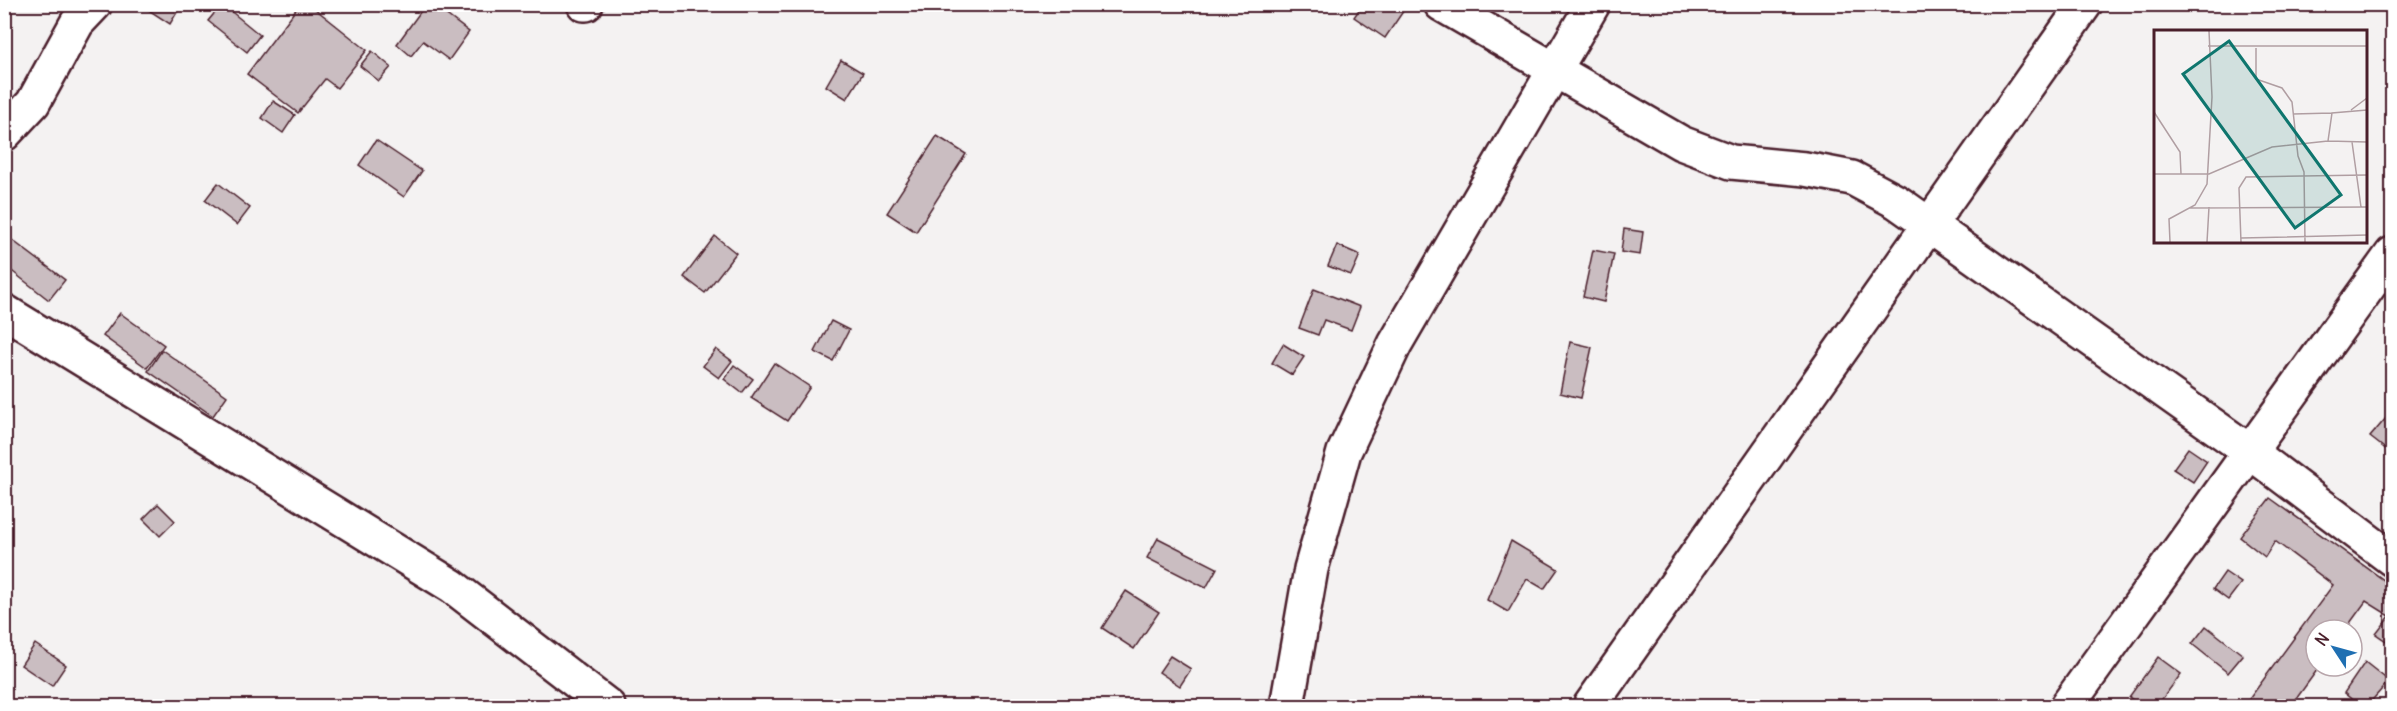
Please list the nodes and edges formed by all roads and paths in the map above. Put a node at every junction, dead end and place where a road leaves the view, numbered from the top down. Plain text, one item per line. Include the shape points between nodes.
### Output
1 (95, 4) edge
2 (1441, 4) edge
3 (1593, 4) edge
4 (2085, 4) edge
5 (1556, 70) junction
6 (4, 134) edge
7 (1928, 224) junction
8 (2392, 254) edge
9 (4, 311) edge
10 (2249, 451) junction
11 (2392, 559) edge
12 (608, 706) edge
13 (1287, 706) edge
14 (1590, 706) edge
15 (2067, 706) edge

1 - 6 street via 77,22 33,103
2 - 5 street
3 - 5 street
4 - 7 street
5 - 7 street via 1681,143 1731,162 1852,178
5 - 13 street via 1395,344 1344,452 1311,568
7 - 10 street
7 - 14 street
8 - 10 street
9 - 12 street via 452,585
10 - 11 street
10 - 15 street

